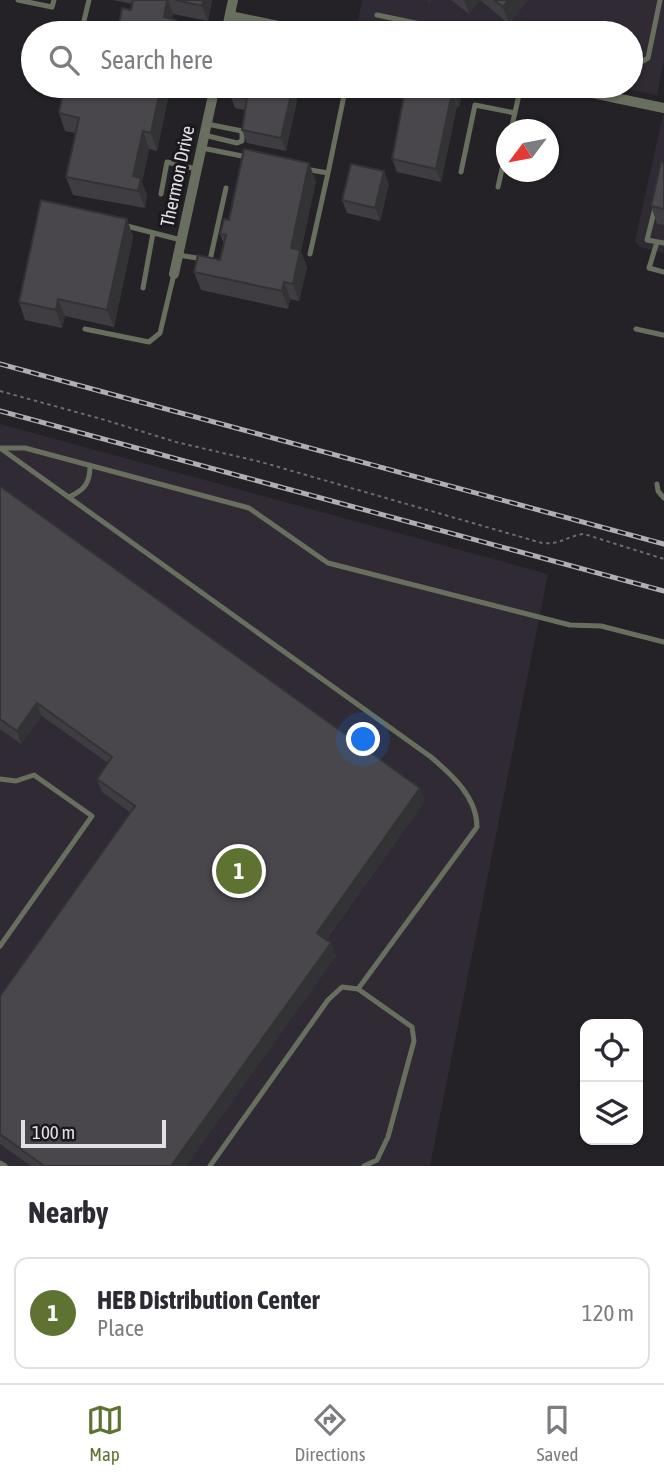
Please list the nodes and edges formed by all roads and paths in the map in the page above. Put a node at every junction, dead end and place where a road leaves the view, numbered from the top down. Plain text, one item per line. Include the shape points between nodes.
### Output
1 (22, 0) edge
2 (54, 0) edge
3 (89, 0) edge
4 (233, 0) edge
5 (660, 0) edge
6 (377, 15) dead end
7 (230, 16) junction
8 (84, 21) edge
9 (229, 21) edge
10 (254, 21) edge
11 (406, 21) edge
12 (643, 61) edge
13 (211, 98) edge
14 (344, 98) edge
15 (518, 98) edge
16 (617, 98) edge
17 (664, 108) edge
18 (515, 113) junction
19 (514, 119) edge
20 (205, 130) junction
21 (201, 148) junction
22 (252, 158) edge
23 (302, 168) edge
24 (197, 169) junction
25 (461, 172) dead end
26 (328, 173) junction
27 (499, 182) edge
28 (498, 187) dead end
29 (226, 188) dead end
30 (161, 194) dead end
31 (656, 204) edge
32 (116, 223) edge
33 (153, 233) junction
34 (181, 240) junction
35 (657, 242) junction
36 (664, 243) edge
37 (310, 254) dead end
38 (178, 255) junction
39 (664, 272) edge
40 (174, 274) joint
41 (143, 288) dead end
42 (86, 329) dead end
43 (636, 329) dead end
44 (663, 335) edge
45 (0, 391) edge
46 (1, 448) edge
47 (90, 466) junction
48 (657, 484) dead end
49 (69, 496) junction
50 (664, 498) edge
51 (664, 559) edge
52 (664, 642) edge
53 (0, 779) edge
54 (0, 946) edge
55 (358, 989) junction
56 (0, 1163) edge
57 (5, 1166) edge
58 (210, 1166) edge
59 (364, 1166) edge

1 - 2 lane via 52,8
3 - 8 lane
4 - 7 street
5 - 12 lane via 648,58
6 - 11 lane
7 - 9 street
7 - 10 street
13 - 20 street, Thermon Drive
14 - 26 lane
15 - 18 lane
16 - 17 street
18 - 19 lane
18 - 25 lane via 475,105
20 - 20 lane via 237,143 244,135 242,131
20 - 21 street, Thermon Drive
21 - 22 lane
21 - 24 street, Thermon Drive
23 - 26 lane
24 - 30 lane via 167,162
24 - 34 street, Thermon Drive
26 - 37 lane
27 - 28 lane
29 - 38 lane via 210,260
31 - 35 lane via 647,240
32 - 33 lane
33 - 34 lane
33 - 41 lane
34 - 38 street, Thermon Drive
35 - 36 lane
35 - 39 lane via 649,268
38 - 40 street, Thermon Drive
40 - 42 lane via 160,333 149,342
43 - 44 lane
45 - 51 path via 542,543 556,545 584,534
46 - 47 lane via 25,448
46 - 49 lane
47 - 49 lane via 88,484
47 - 52 lane via 249,509 328,563 570,625 601,626
48 - 50 lane
49 - 55 lane via 431,757 452,774 469,798 477,827
53 - 54 lane via 34,775 92,816
55 - 58 lane via 342,986 328,1000
55 - 59 lane via 412,1027 414,1041 387,1137 377,1160
56 - 57 lane

